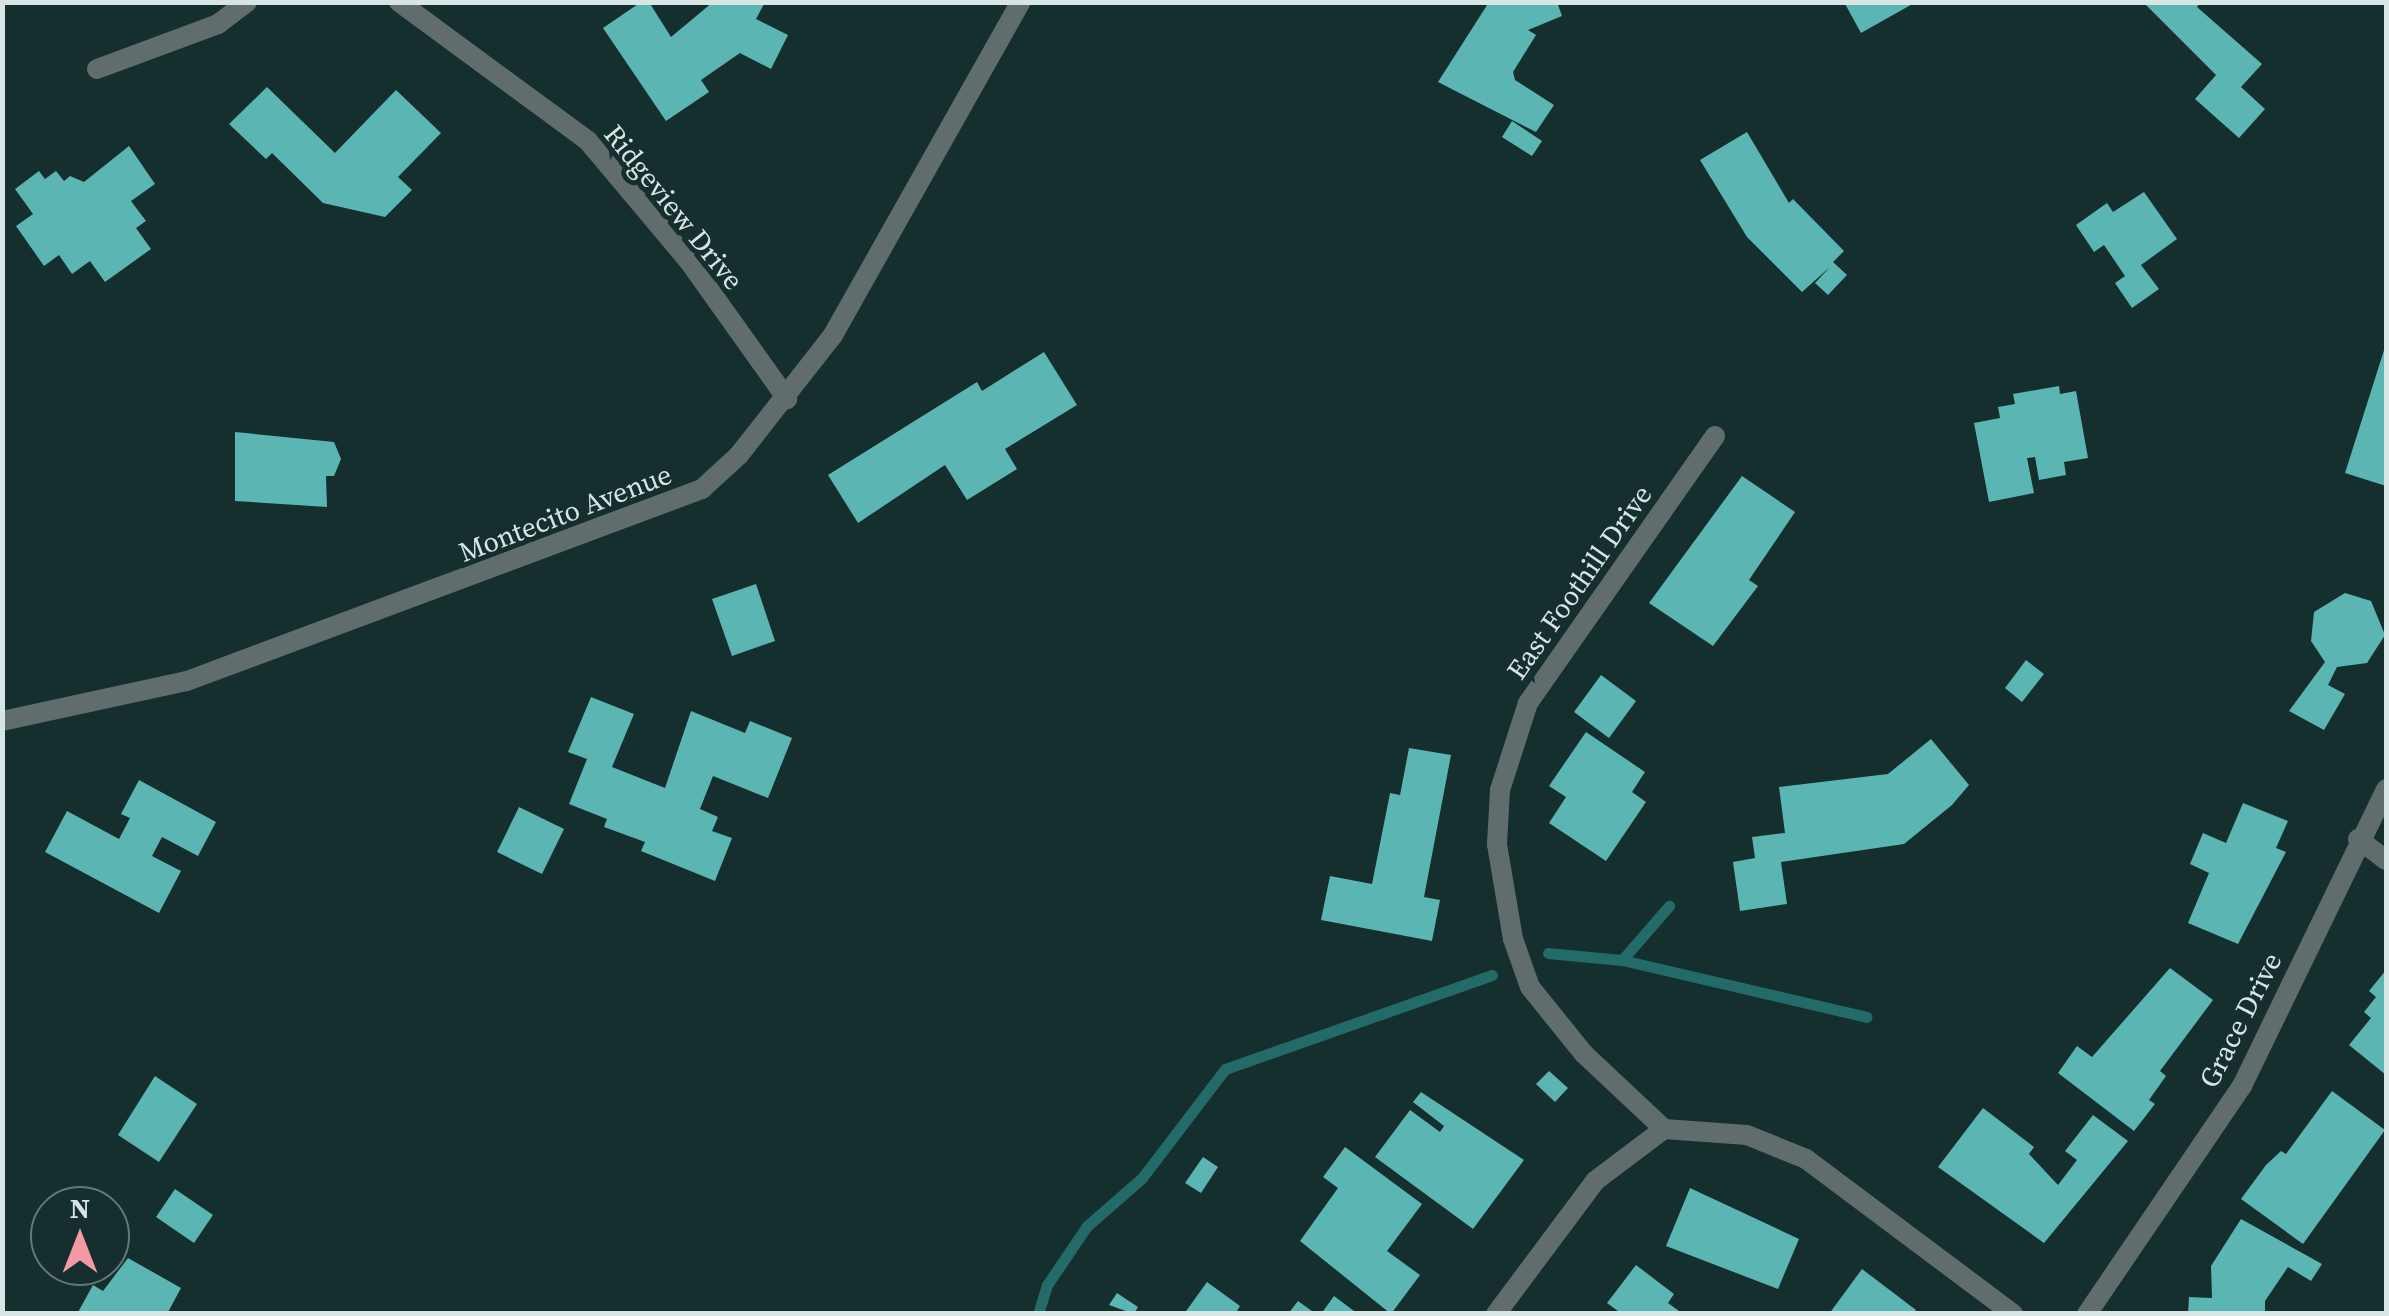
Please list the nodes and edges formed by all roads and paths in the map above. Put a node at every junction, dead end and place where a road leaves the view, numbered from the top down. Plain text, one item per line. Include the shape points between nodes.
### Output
1 (247, 2) edge
2 (399, 2) edge
3 (1021, 2) edge
4 (97, 69) dead end
5 (786, 398) junction
6 (1716, 436) dead end
7 (2, 720) edge
8 (2386, 789) edge
9 (2358, 839) junction
10 (2386, 860) edge
11 (1664, 1129) junction
12 (1496, 1314) edge
13 (2013, 1314) edge
14 (2087, 1314) edge

1 - 4 street via 218,24
2 - 5 street, Ridgeview Drive via 588,141 688,260
3 - 5 street, Montecito Avenue via 833,335
5 - 7 street, Montecito Avenue via 722,472 666,508 187,681
6 - 11 street, East Foothill Drive via 1528,703 1500,790 1497,844 1513,939 1530,988 1584,1054
8 - 9 street, Grace Drive
9 - 10 street
9 - 14 street, Grace Drive via 2242,1086
11 - 12 street via 1594,1181
11 - 13 street via 1746,1134 1806,1158

